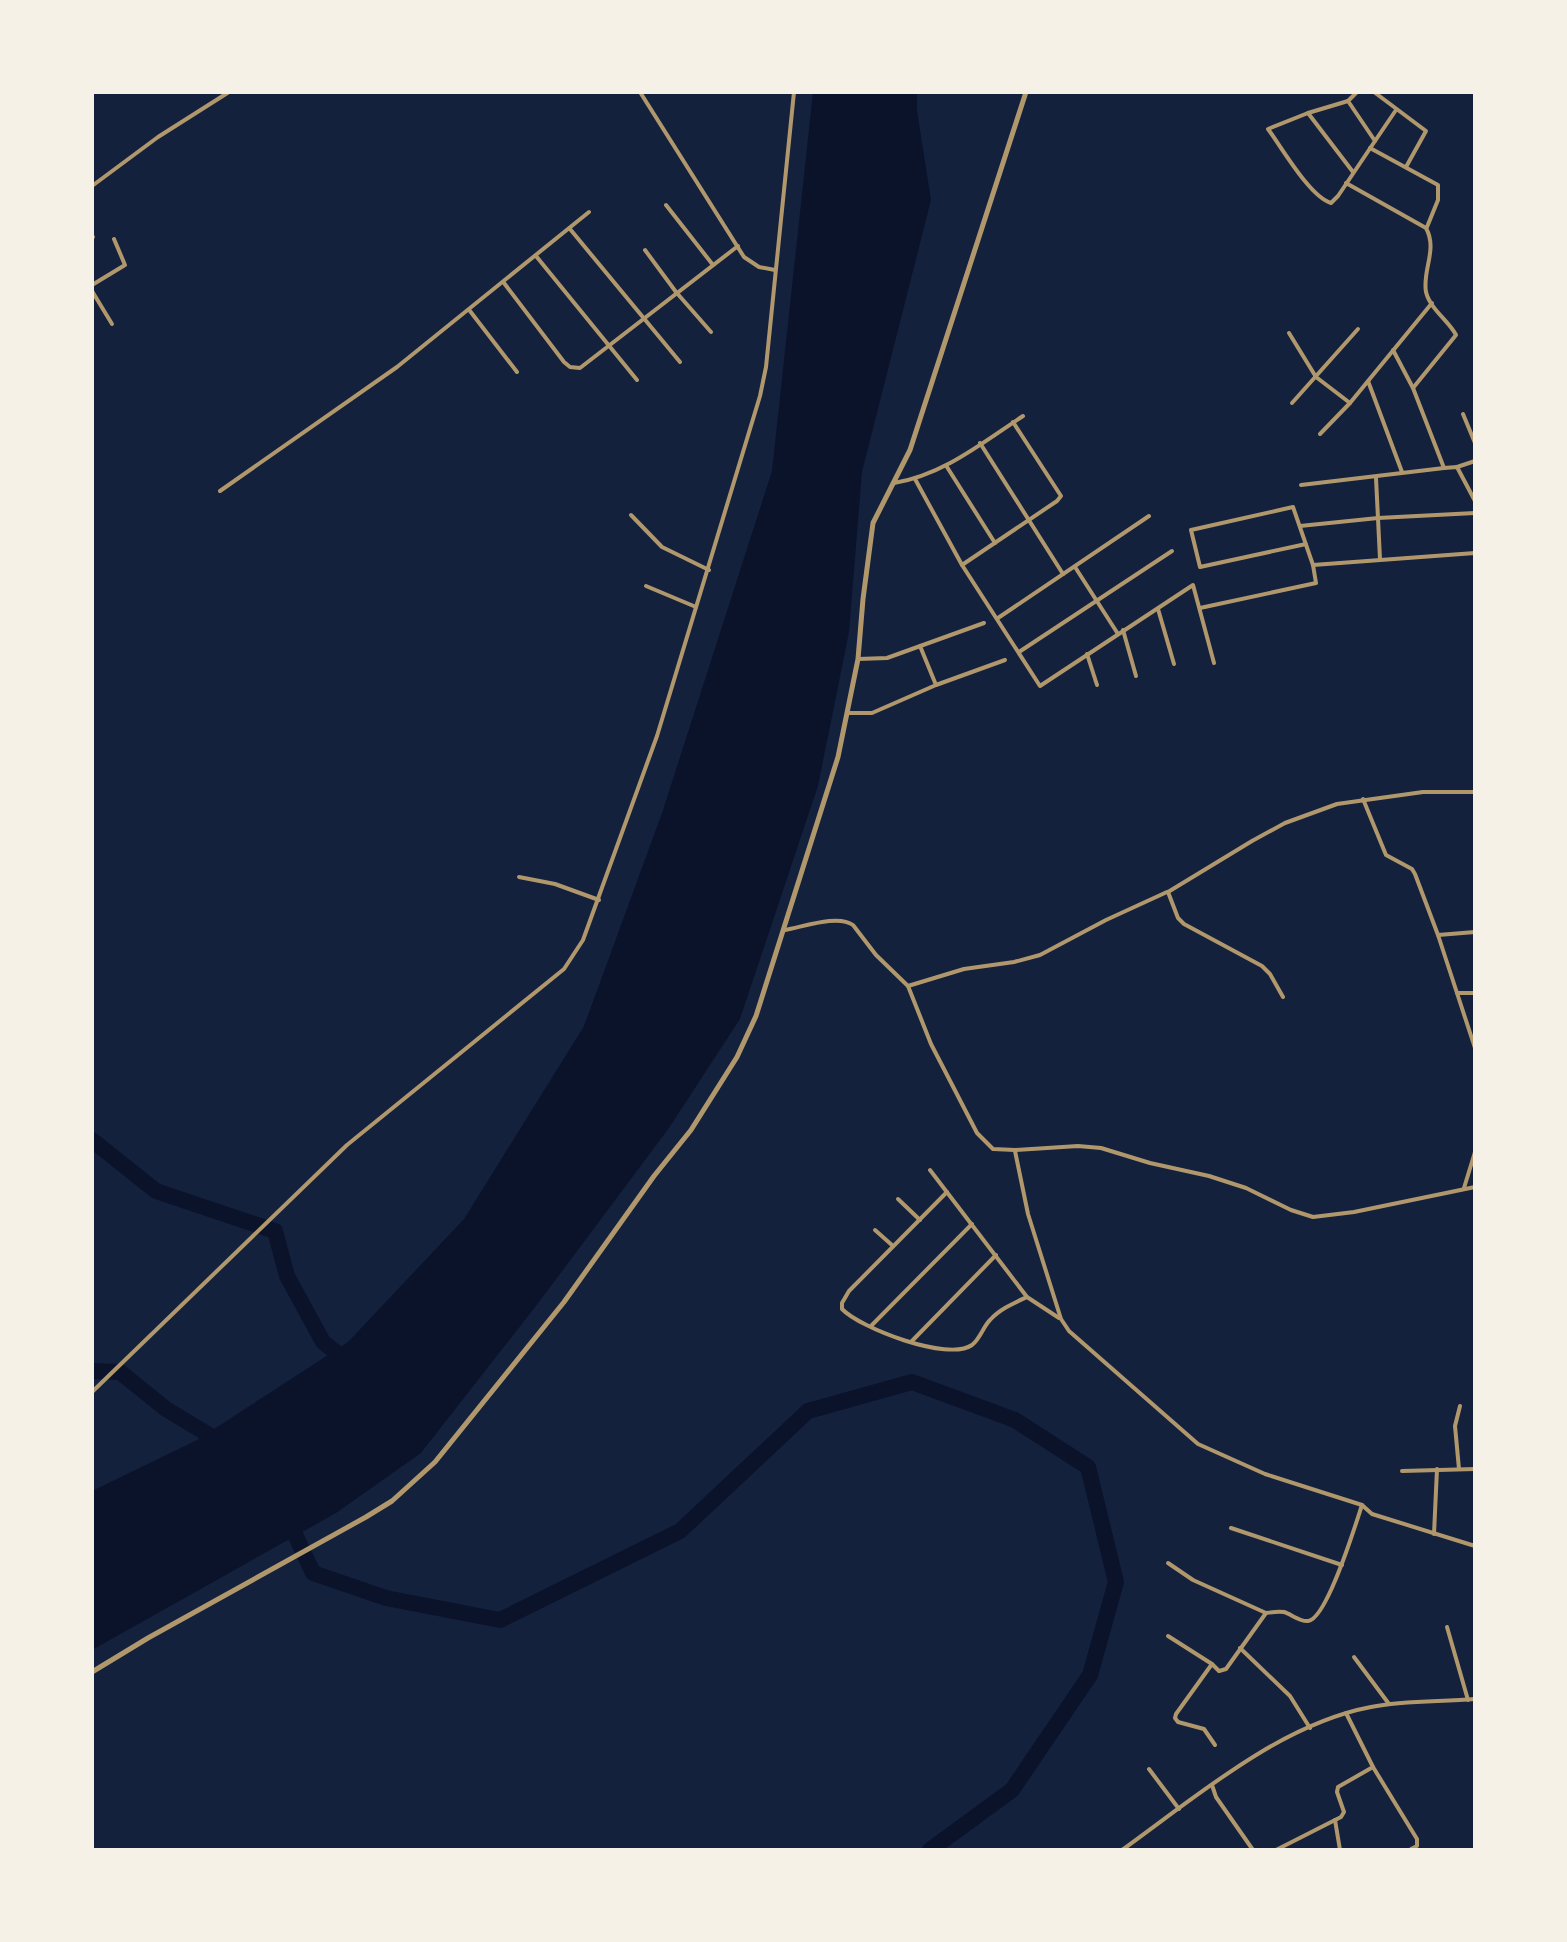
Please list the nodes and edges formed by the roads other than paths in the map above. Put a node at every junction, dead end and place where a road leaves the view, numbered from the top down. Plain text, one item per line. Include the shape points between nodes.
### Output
1 (229, 92) edge
2 (640, 92) edge
3 (794, 92) edge
4 (1026, 92) edge
5 (1357, 92) edge
6 (1374, 92) edge
7 (1348, 101) junction
8 (1396, 109) junction
9 (1308, 113) junction
10 (1375, 141) junction
11 (1370, 148) junction
12 (1406, 168) junction
13 (1353, 172) junction
14 (1346, 183) junction
15 (92, 186) edge
16 (666, 205) dead end
17 (589, 212) dead end
18 (1426, 228) junction
19 (570, 229) junction
20 (114, 239) dead end
21 (738, 246) junction
22 (645, 250) dead end
23 (536, 256) junction
24 (713, 265) junction
25 (775, 270) junction
26 (504, 283) junction
27 (92, 288) edge
28 (676, 292) junction
29 (1432, 303) junction
30 (470, 311) junction
31 (644, 317) junction
32 (112, 324) dead end
33 (1358, 329) dead end
34 (711, 332) dead end
35 (1289, 333) dead end
36 (609, 344) junction
37 (1393, 350) junction
38 (680, 362) dead end
39 (517, 372) dead end
40 (1316, 377) junction
41 (637, 380) dead end
42 (1368, 381) junction
43 (1413, 388) junction
44 (1292, 403) dead end
45 (1350, 403) junction
46 (1463, 414) dead end
47 (1023, 416) dead end
48 (1013, 422) junction
49 (1320, 434) dead end
50 (980, 443) junction
51 (1475, 443) edge
52 (1475, 461) edge
53 (947, 466) junction
54 (1457, 467) junction
55 (1444, 468) junction
56 (1402, 472) junction
57 (1376, 477) junction
58 (915, 479) junction
59 (891, 483) junction
60 (1301, 485) dead end
61 (220, 491) dead end
62 (1474, 495) edge
63 (1475, 501) edge
64 (1475, 513) edge
65 (631, 515) dead end
66 (1149, 516) dead end
67 (1378, 518) junction
68 (1030, 520) junction
69 (1300, 526) junction
70 (995, 543) junction
71 (1306, 544) junction
72 (1172, 551) dead end
73 (1475, 553) edge
74 (1380, 559) junction
75 (962, 565) junction
76 (1313, 565) junction
77 (1075, 567) junction
78 (709, 570) junction
79 (1063, 574) junction
80 (646, 586) dead end
81 (1097, 600) junction
82 (696, 607) junction
83 (1158, 608) junction
84 (1200, 608) junction
85 (998, 618) junction
86 (984, 623) dead end
87 (1120, 632) junction
88 (920, 646) junction
89 (1019, 652) junction
90 (1087, 654) junction
91 (858, 659) junction
92 (1005, 660) dead end
93 (1214, 663) dead end
94 (1174, 664) dead end
95 (1136, 676) dead end
96 (936, 685) junction
97 (1097, 685) dead end
98 (847, 713) junction
99 (1475, 792) edge
100 (1363, 799) junction
101 (519, 877) dead end
102 (1168, 892) junction
103 (599, 900) junction
104 (785, 930) junction
105 (1475, 932) edge
106 (1438, 935) junction
107 (908, 986) junction
108 (1457, 993) junction
109 (1475, 993) edge
110 (1283, 997) dead end
111 (1475, 1048) edge
112 (1015, 1150) junction
113 (1475, 1152) edge
114 (930, 1170) dead end
115 (1475, 1187) edge
116 (1464, 1188) junction
117 (947, 1192) junction
118 (898, 1199) dead end
119 (920, 1220) junction
120 (972, 1224) junction
121 (875, 1230) dead end
122 (893, 1246) junction
123 (996, 1255) junction
124 (1027, 1297) junction
125 (1061, 1319) junction
126 (871, 1326) junction
127 (911, 1342) junction
128 (93, 1391) edge
129 (1460, 1406) dead end
130 (1437, 1469) junction
131 (1459, 1469) junction
132 (1475, 1469) edge
133 (1402, 1471) dead end
134 (1362, 1505) junction
135 (1231, 1528) dead end
136 (1434, 1534) junction
137 (1475, 1546) edge
138 (1168, 1563) dead end
139 (1342, 1565) junction
140 (1266, 1613) junction
141 (1447, 1627) dead end
142 (1168, 1636) dead end
143 (1240, 1648) junction
144 (1354, 1657) dead end
145 (1212, 1664) junction
146 (92, 1672) edge
147 (1475, 1699) edge
148 (1468, 1700) junction
149 (1389, 1704) junction
150 (1346, 1713) junction
151 (1310, 1728) junction
152 (1215, 1745) dead end
153 (1373, 1767) junction
154 (1149, 1769) dead end
155 (1212, 1784) junction
156 (1179, 1809) junction
157 (1335, 1820) junction
158 (1411, 1849) edge
159 (1122, 1850) edge
160 (1253, 1850) edge
161 (1276, 1850) edge
162 (1340, 1850) edge

1 - 15 street
2 - 21 street
3 - 25 street
4 - 59 street via 914,438
5 - 7 street
6 - 8 street
7 - 9 street
7 - 10 street
8 - 10 street
8 - 12 street via 1426,131
9 - 13 street
9 - 14 street via 1268,129 1327,203
10 - 11 street
11 - 12 street
11 - 13 street
12 - 18 street via 1438,185 1438,200
13 - 14 street
14 - 18 street
16 - 24 street
17 - 19 street
18 - 29 street via 1432,244 1426,289
19 - 23 street
19 - 31 street
20 - 27 street via 125,265
21 - 24 street
21 - 25 street via 751,263
22 - 28 street
23 - 26 street
23 - 36 street
24 - 28 street
25 - 78 street via 763,382
26 - 30 street
26 - 36 street via 570,367 580,368
27 - 32 street
28 - 31 street
28 - 34 street
29 - 37 street
29 - 43 street via 1456,335
30 - 39 street
30 - 61 street
31 - 36 street
31 - 38 street
33 - 40 street
35 - 40 street
36 - 41 street
37 - 42 street
37 - 43 street
40 - 44 street
40 - 45 street
42 - 45 street
42 - 56 street
43 - 55 street
45 - 49 street
46 - 51 street
47 - 48 street
48 - 50 street
48 - 68 street via 1060,494
50 - 53 street
50 - 68 street
52 - 54 street
53 - 58 street
53 - 70 street
54 - 55 street
54 - 62 street
55 - 56 street
56 - 57 street
57 - 60 street
57 - 67 street
58 - 59 street
58 - 75 street
59 - 91 street via 873,523
62 - 63 street
64 - 67 street
65 - 78 street via 662,547
66 - 77 street
67 - 69 street
67 - 74 street
68 - 70 street
68 - 79 street
69 - 71 street
69 - 71 street via 1293,507 1191,530 1200,567
70 - 75 street
71 - 76 street
72 - 81 street
73 - 74 street
74 - 76 street
75 - 85 street
76 - 84 street via 1316,583
77 - 79 street
77 - 81 street
78 - 82 street
79 - 85 street
80 - 82 street
81 - 87 street
81 - 89 street
82 - 103 street
83 - 84 street via 1193,585
83 - 87 street
83 - 94 street
84 - 93 street
85 - 89 street
86 - 88 street
87 - 90 street
87 - 95 street
88 - 91 street via 879,660
88 - 96 street
89 - 90 street via 1040,686
90 - 97 street
91 - 98 street
92 - 96 street
96 - 98 street via 872,713
98 - 104 street
99 - 100 street via 1442,790
100 - 102 street via 1285,823
100 - 106 street via 1386,855 1415,874
101 - 103 street
102 - 107 street via 1040,955
102 - 110 street via 1178,918 1262,966
103 - 128 street via 564,969 347,1145
104 - 107 street via 849,922
104 - 146 street via 737,1057 691,1130 564,1302 435,1462 392,1501
105 - 106 street
106 - 108 street
107 - 112 street via 977,1133 993,1149
108 - 109 street
108 - 111 street
112 - 116 street via 1101,1148 1246,1188 1313,1217
112 - 125 street via 1028,1214
113 - 116 street
114 - 117 street
115 - 116 street
117 - 119 street
117 - 120 street
118 - 119 street
119 - 122 street
120 - 123 street
120 - 126 street
121 - 122 street
122 - 126 street via 842,1303 847,1314
123 - 124 street
123 - 127 street
124 - 125 street
124 - 127 street via 1002,1309 964,1349
125 - 134 street via 1198,1444 1265,1474
126 - 127 street
129 - 131 street via 1455,1426
130 - 131 street
130 - 133 street
130 - 136 street
131 - 132 street
134 - 136 street via 1372,1514
134 - 139 street
135 - 139 street
136 - 137 street
138 - 140 street
139 - 140 street via 1310,1621 1285,1612
140 - 143 street
141 - 148 street
142 - 145 street
143 - 145 street via 1222,1672
143 - 151 street via 1290,1696
144 - 149 street
145 - 152 street via 1175,1718 1204,1729
147 - 148 street
148 - 149 street
149 - 150 street
150 - 151 street
150 - 153 street
151 - 155 street
153 - 157 street via 1338,1787 1344,1812
153 - 158 street via 1417,1839
154 - 156 street
155 - 156 street
155 - 160 street
156 - 159 street
157 - 161 street
157 - 162 street

